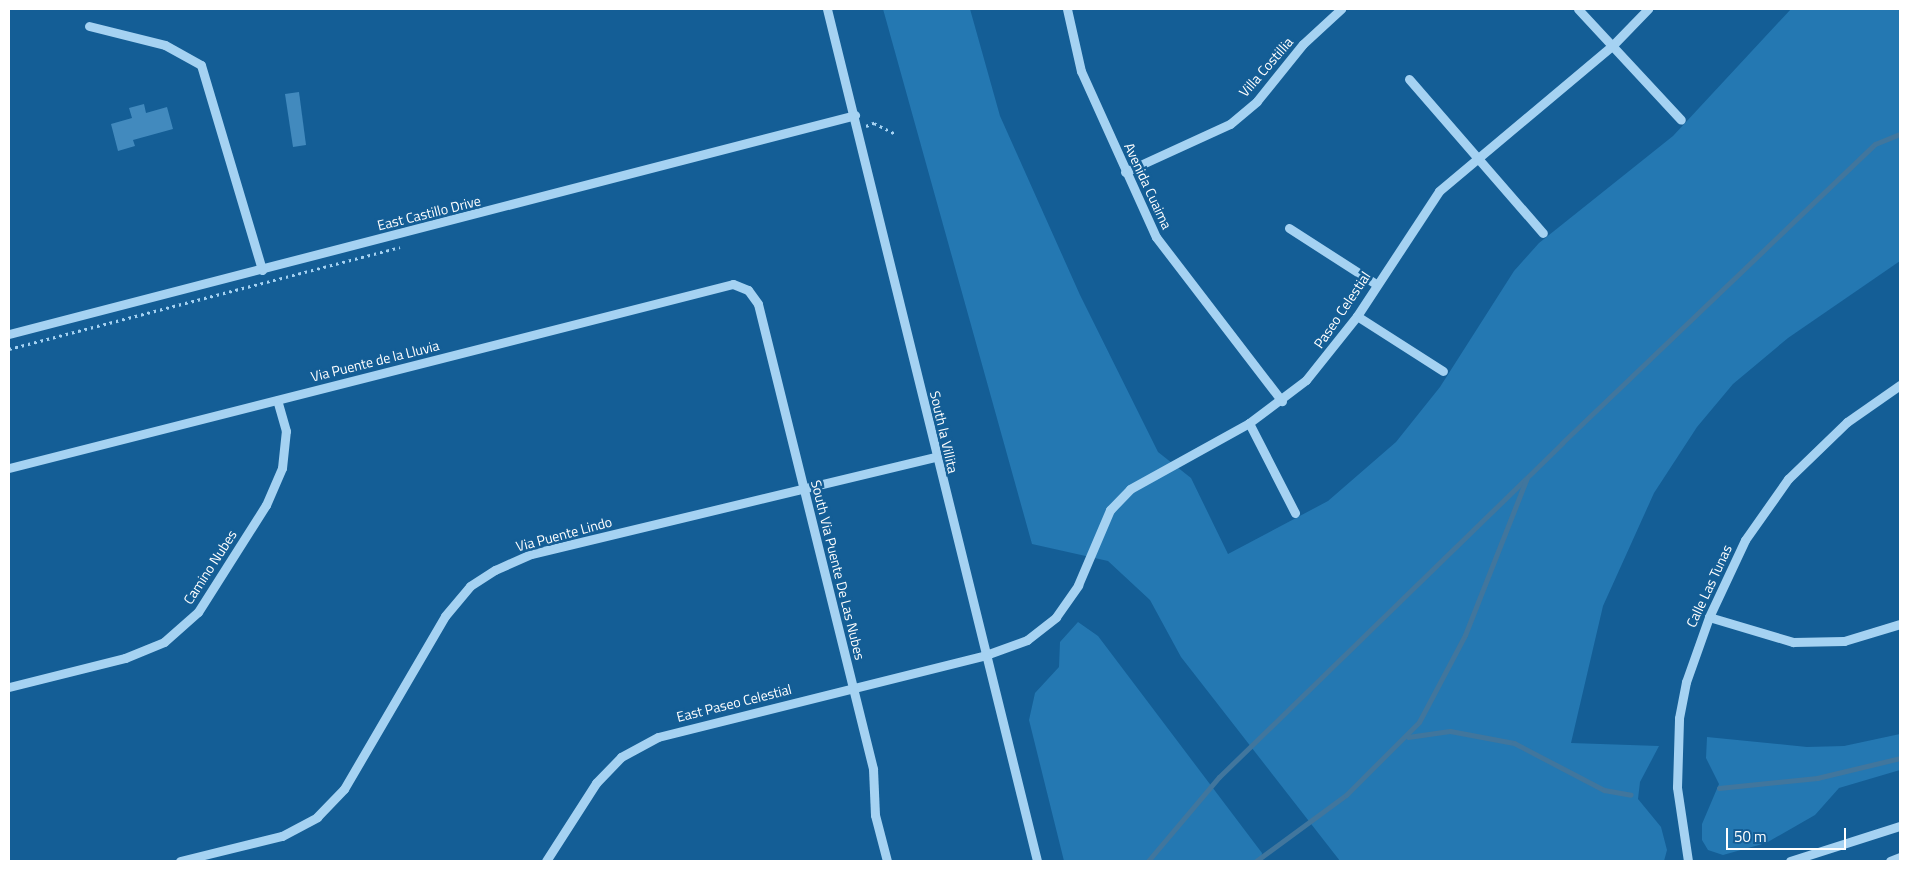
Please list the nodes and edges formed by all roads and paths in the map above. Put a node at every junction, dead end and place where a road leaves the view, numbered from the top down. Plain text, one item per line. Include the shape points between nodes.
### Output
1 (827, 9) edge
2 (1067, 9) edge
3 (1341, 9) edge
4 (1578, 9) edge
5 (1648, 9) edge
6 (89, 26) dead end
7 (1612, 46) junction
8 (1409, 79) dead end
9 (855, 115) junction
10 (1681, 120) dead end
11 (858, 128) junction
12 (896, 134) dead end
13 (1478, 156) junction
14 (1125, 172) junction
15 (1289, 228) dead end
16 (1543, 233) dead end
17 (262, 270) junction
18 (1376, 284) junction
19 (748, 290) joint
20 (1357, 316) junction
21 (9, 334) edge
22 (1443, 371) dead end
23 (1900, 385) edge
24 (277, 400) junction
25 (1282, 401) junction
26 (1249, 423) junction
27 (936, 457) junction
28 (9, 468) edge
29 (804, 489) junction
30 (1295, 513) dead end
31 (1709, 617) junction
32 (1900, 624) edge
33 (983, 656) junction
34 (9, 687) edge
35 (853, 688) junction
36 (1900, 826) edge
37 (1900, 857) edge
38 (180, 861) edge
39 (546, 861) edge
40 (887, 861) edge
41 (1037, 861) edge
42 (1688, 861) edge
43 (1790, 861) edge
44 (1890, 861) edge

1 - 9 street, South la Villita
2 - 14 street, Avenida Cuaima via 1081,71
3 - 14 street, Villa Costillia via 1303,44 1257,101 1230,124
4 - 7 street
5 - 7 street, Paseo Celestial
6 - 17 street via 165,45 201,65
7 - 10 street
7 - 13 street, Paseo Celestial
8 - 13 street
9 - 11 street, South la Villita
9 - 17 street, East Castillo Drive
11 - 12 path via 874,123
11 - 27 street, South la Villita
13 - 16 street
13 - 18 street, Paseo Celestial via 1439,191
14 - 25 street, Avenida Cuaima via 1156,236
15 - 18 street
17 - 21 street, East Castillo Drive
18 - 20 street, Paseo Celestial
19 - 24 street, Via Puente de la Lluvia via 733,284
19 - 29 street, South Via Puente De Las Nubes via 758,304
20 - 22 street
20 - 25 street, Paseo Celestial via 1323,361
23 - 31 street, Calle Las Tunas via 1847,422 1788,479 1745,540
24 - 28 street, Via Puente de la Lluvia
24 - 34 street, Camino Nubes via 286,431 282,468 266,505 198,612 164,642 125,658
25 - 26 street, Paseo Celestial
26 - 30 street
26 - 33 street, Paseo Celestial via 1130,488 1110,510 1078,585 1056,617 1027,640
27 - 29 street, Via Puente Lindo
27 - 33 street, South la Villita
29 - 35 street, South Via Puente De Las Nubes
29 - 38 street, Via Puente Lindo via 532,554 495,570 470,586 444,616 344,789 317,817 282,836
31 - 32 street via 1751,634 1810,643 1844,641
31 - 42 street, Calle Las Tunas via 1686,682 1679,718 1676,787
33 - 35 street, East Paseo Celestial
33 - 41 street, South la Villita
35 - 39 street, East Paseo Celestial via 658,737 621,757 596,783
35 - 40 street, South Via Puente De Las Nubes via 873,769 875,816
36 - 43 street
37 - 44 street

